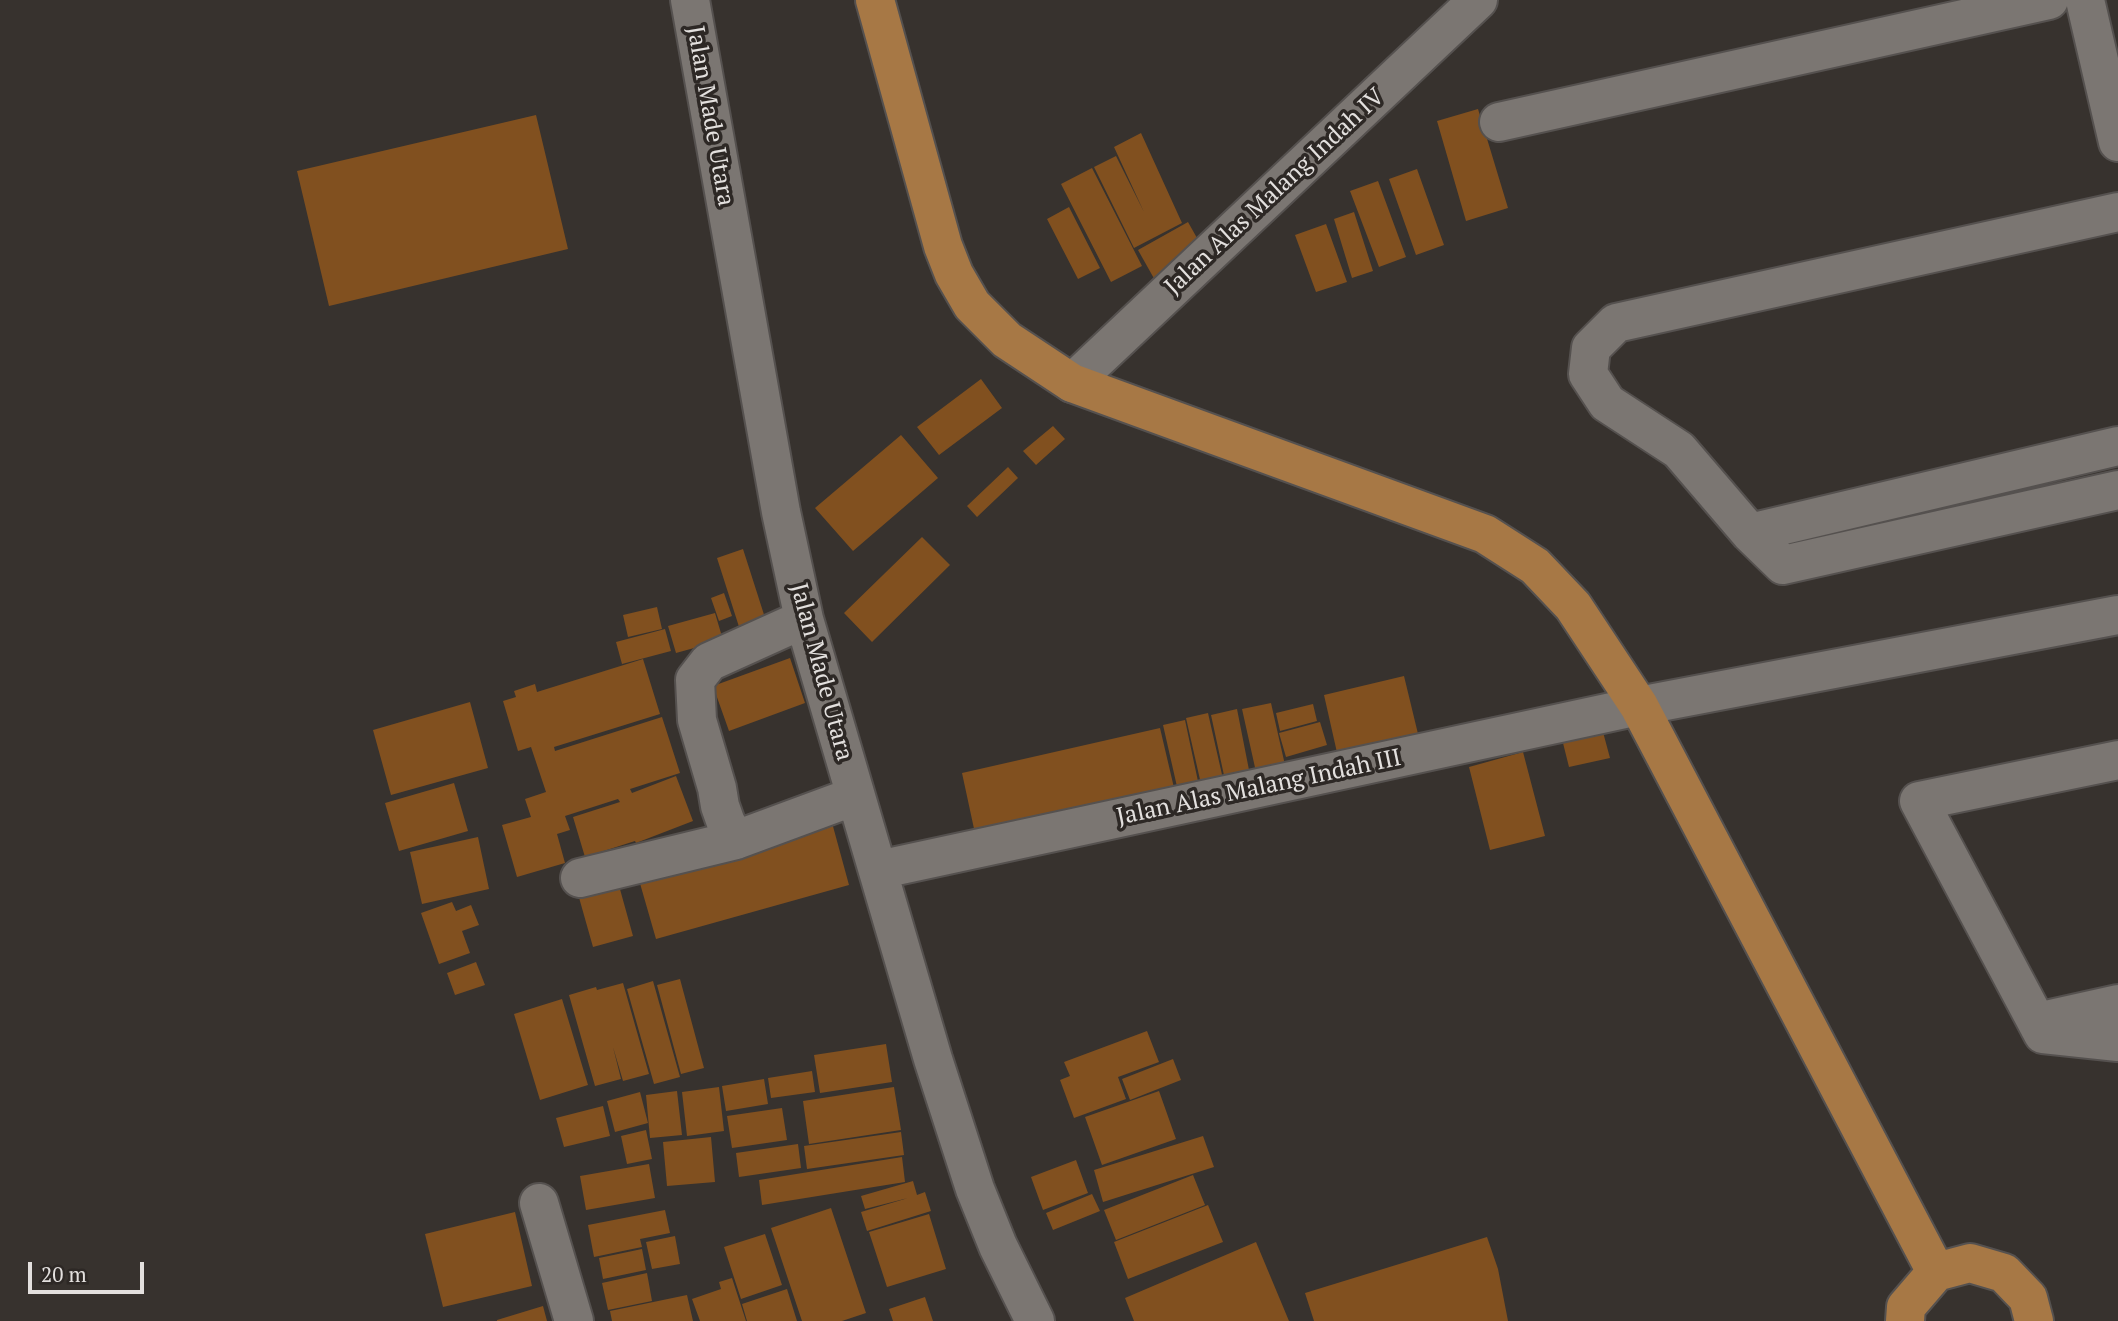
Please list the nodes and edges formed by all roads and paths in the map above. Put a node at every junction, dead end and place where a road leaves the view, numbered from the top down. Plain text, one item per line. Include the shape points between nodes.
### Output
1 (690, 0) edge
2 (875, 0) edge
3 (1478, 0) edge
4 (2049, 0) edge
5 (2085, 0) edge
6 (1499, 122) dead end
7 (2118, 142) edge
8 (2118, 212) edge
9 (1072, 383) junction
10 (2118, 446) edge
11 (2118, 490) edge
12 (1751, 533) junction
13 (2118, 615) edge
14 (804, 619) junction
15 (1639, 706) junction
16 (2118, 760) edge
17 (855, 796) junction
18 (736, 840) junction
19 (878, 870) junction
20 (580, 878) dead end
21 (2118, 1004) edge
22 (2037, 1023) junction
23 (2118, 1042) edge
24 (538, 1203) dead end
25 (1936, 1272) junction
26 (574, 1321) edge
27 (1035, 1321) edge
28 (1905, 1321) edge
29 (2034, 1321) edge

1 - 14 street, Jalan Made Utara
2 - 9 main road via 954,274 972,305 1007,340
3 - 9 street, Jalan Alas Malang Indah IV
4 - 6 street
5 - 7 street
8 - 12 street via 1616,323 1591,348 1588,374 1607,403 1679,450
9 - 15 main road via 1485,534 1535,566 1573,606
10 - 12 street
11 - 12 street via 1783,565
13 - 15 street, Jalan Alas Malang Indah III
14 - 17 street, Jalan Made Utara
14 - 18 street via 709,662 695,680 697,720 720,806
15 - 19 street, Jalan Alas Malang Indah III
15 - 25 main road
16 - 22 street via 1919,801
17 - 18 street
17 - 19 street, Jalan Made Utara
18 - 20 street
19 - 27 street, Jalan Made Utara via 975,1189
21 - 22 street
22 - 23 street via 2043,1034
24 - 26 street
25 - 28 main road via 1906,1307
25 - 29 main road via 1970,1263 2004,1273 2028,1298

